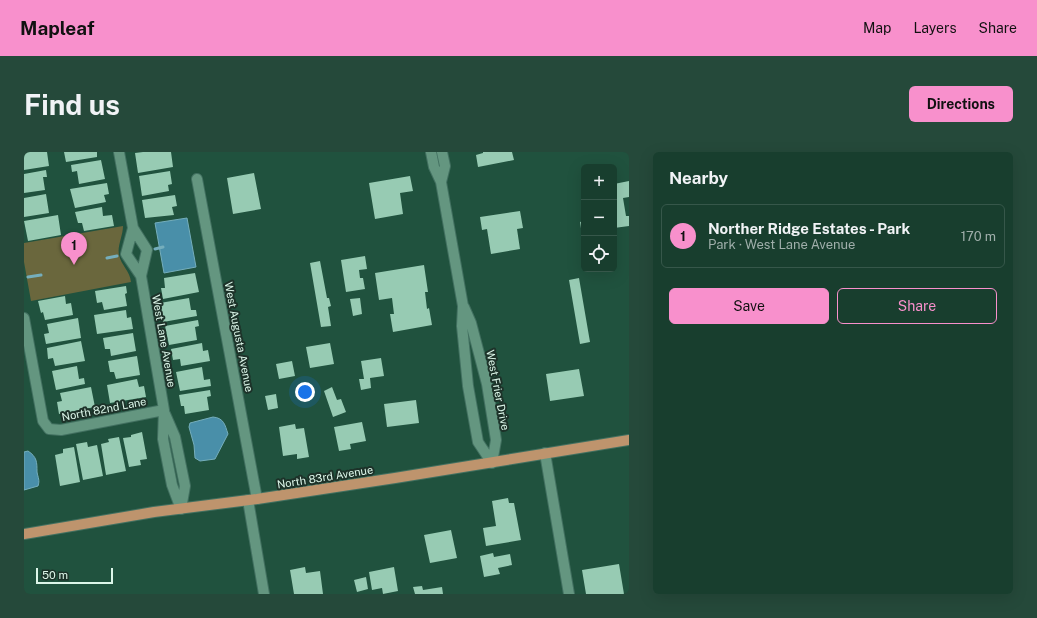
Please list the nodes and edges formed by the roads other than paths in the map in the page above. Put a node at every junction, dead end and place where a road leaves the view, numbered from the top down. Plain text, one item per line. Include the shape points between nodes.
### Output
1 (119, 152) edge
2 (431, 152) edge
3 (442, 152) edge
4 (197, 179) dead end
5 (441, 182) junction
6 (133, 228) junction
7 (141, 276) junction
8 (463, 306) junction
9 (24, 318) edge
10 (490, 403) junction
11 (472, 406) junction
12 (164, 410) junction
13 (629, 440) edge
14 (177, 447) junction
15 (165, 450) junction
16 (545, 454) junction
17 (492, 463) junction
18 (252, 500) junction
19 (181, 509) junction
20 (24, 534) edge
21 (264, 594) edge
22 (569, 594) edge

1 - 6 street, West Lane Avenue
2 - 5 street, West Frier Drive
3 - 5 street, West Frier Drive via 445,166
4 - 18 street, West Augusta Avenue
5 - 8 street, West Frier Drive
6 - 7 street, West Lane Avenue via 147,250
6 - 7 street, West Lane Avenue via 126,254
7 - 12 street, West Lane Avenue
8 - 10 street, West Frier Drive via 471,323
8 - 11 street, West Frier Drive via 462,326
9 - 12 street, North 82nd Lane via 43,421 49,429 61,430
10 - 11 street
10 - 17 street, West Frier Drive via 496,440
11 - 17 street, West Frier Drive via 478,442
12 - 14 street, West Lane Avenue
12 - 15 street, West Lane Avenue
13 - 16 main road, North 83rd Avenue
14 - 15 street
14 - 19 street, West Lane Avenue via 184,486
15 - 19 street, West Lane Avenue via 172,485
16 - 17 main road, North 83rd Avenue
16 - 22 street
17 - 18 main road, North 83rd Avenue
18 - 19 main road, North 83rd Avenue
18 - 21 street, West Augusta Avenue
19 - 20 main road, North 83rd Avenue

